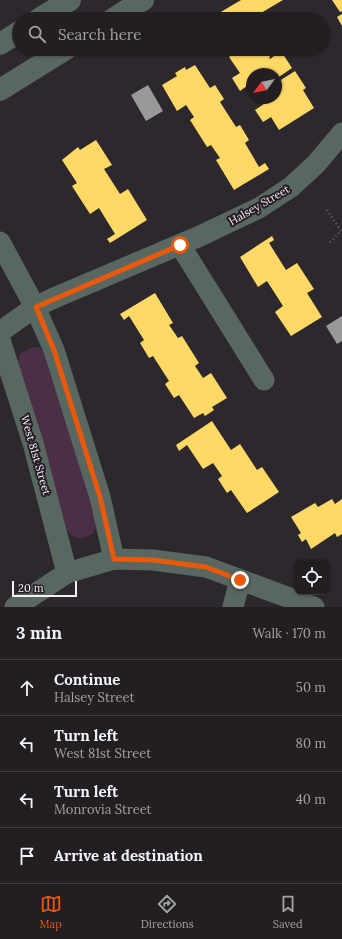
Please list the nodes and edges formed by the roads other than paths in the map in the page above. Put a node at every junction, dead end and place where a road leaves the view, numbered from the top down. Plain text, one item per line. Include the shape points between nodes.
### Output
1 (70, 0) edge
2 (143, 0) edge
3 (50, 12) edge
4 (124, 12) edge
5 (12, 36) edge
6 (0, 44) edge
7 (55, 56) edge
8 (0, 90) edge
9 (342, 133) edge
10 (0, 242) edge
11 (180, 245) junction
12 (36, 307) junction
13 (0, 332) edge
14 (0, 340) edge
15 (264, 380) dead end
16 (114, 559) junction
17 (67, 572) junction
18 (240, 580) junction
19 (15, 607) edge
20 (233, 607) edge
21 (314, 607) edge

1 - 3 main road
2 - 4 main road
5 - 6 main road
7 - 8 main road
9 - 11 street, Halsey Street via 316,164 291,187 259,208
10 - 12 street
11 - 12 street, Halsey Street
11 - 15 street
12 - 13 street, Halsey Street
12 - 16 street via 56,358 100,497
14 - 17 street, West 81st Street via 33,443
16 - 17 street
16 - 18 street via 153,560 206,567
17 - 19 street
18 - 20 street
18 - 21 street

